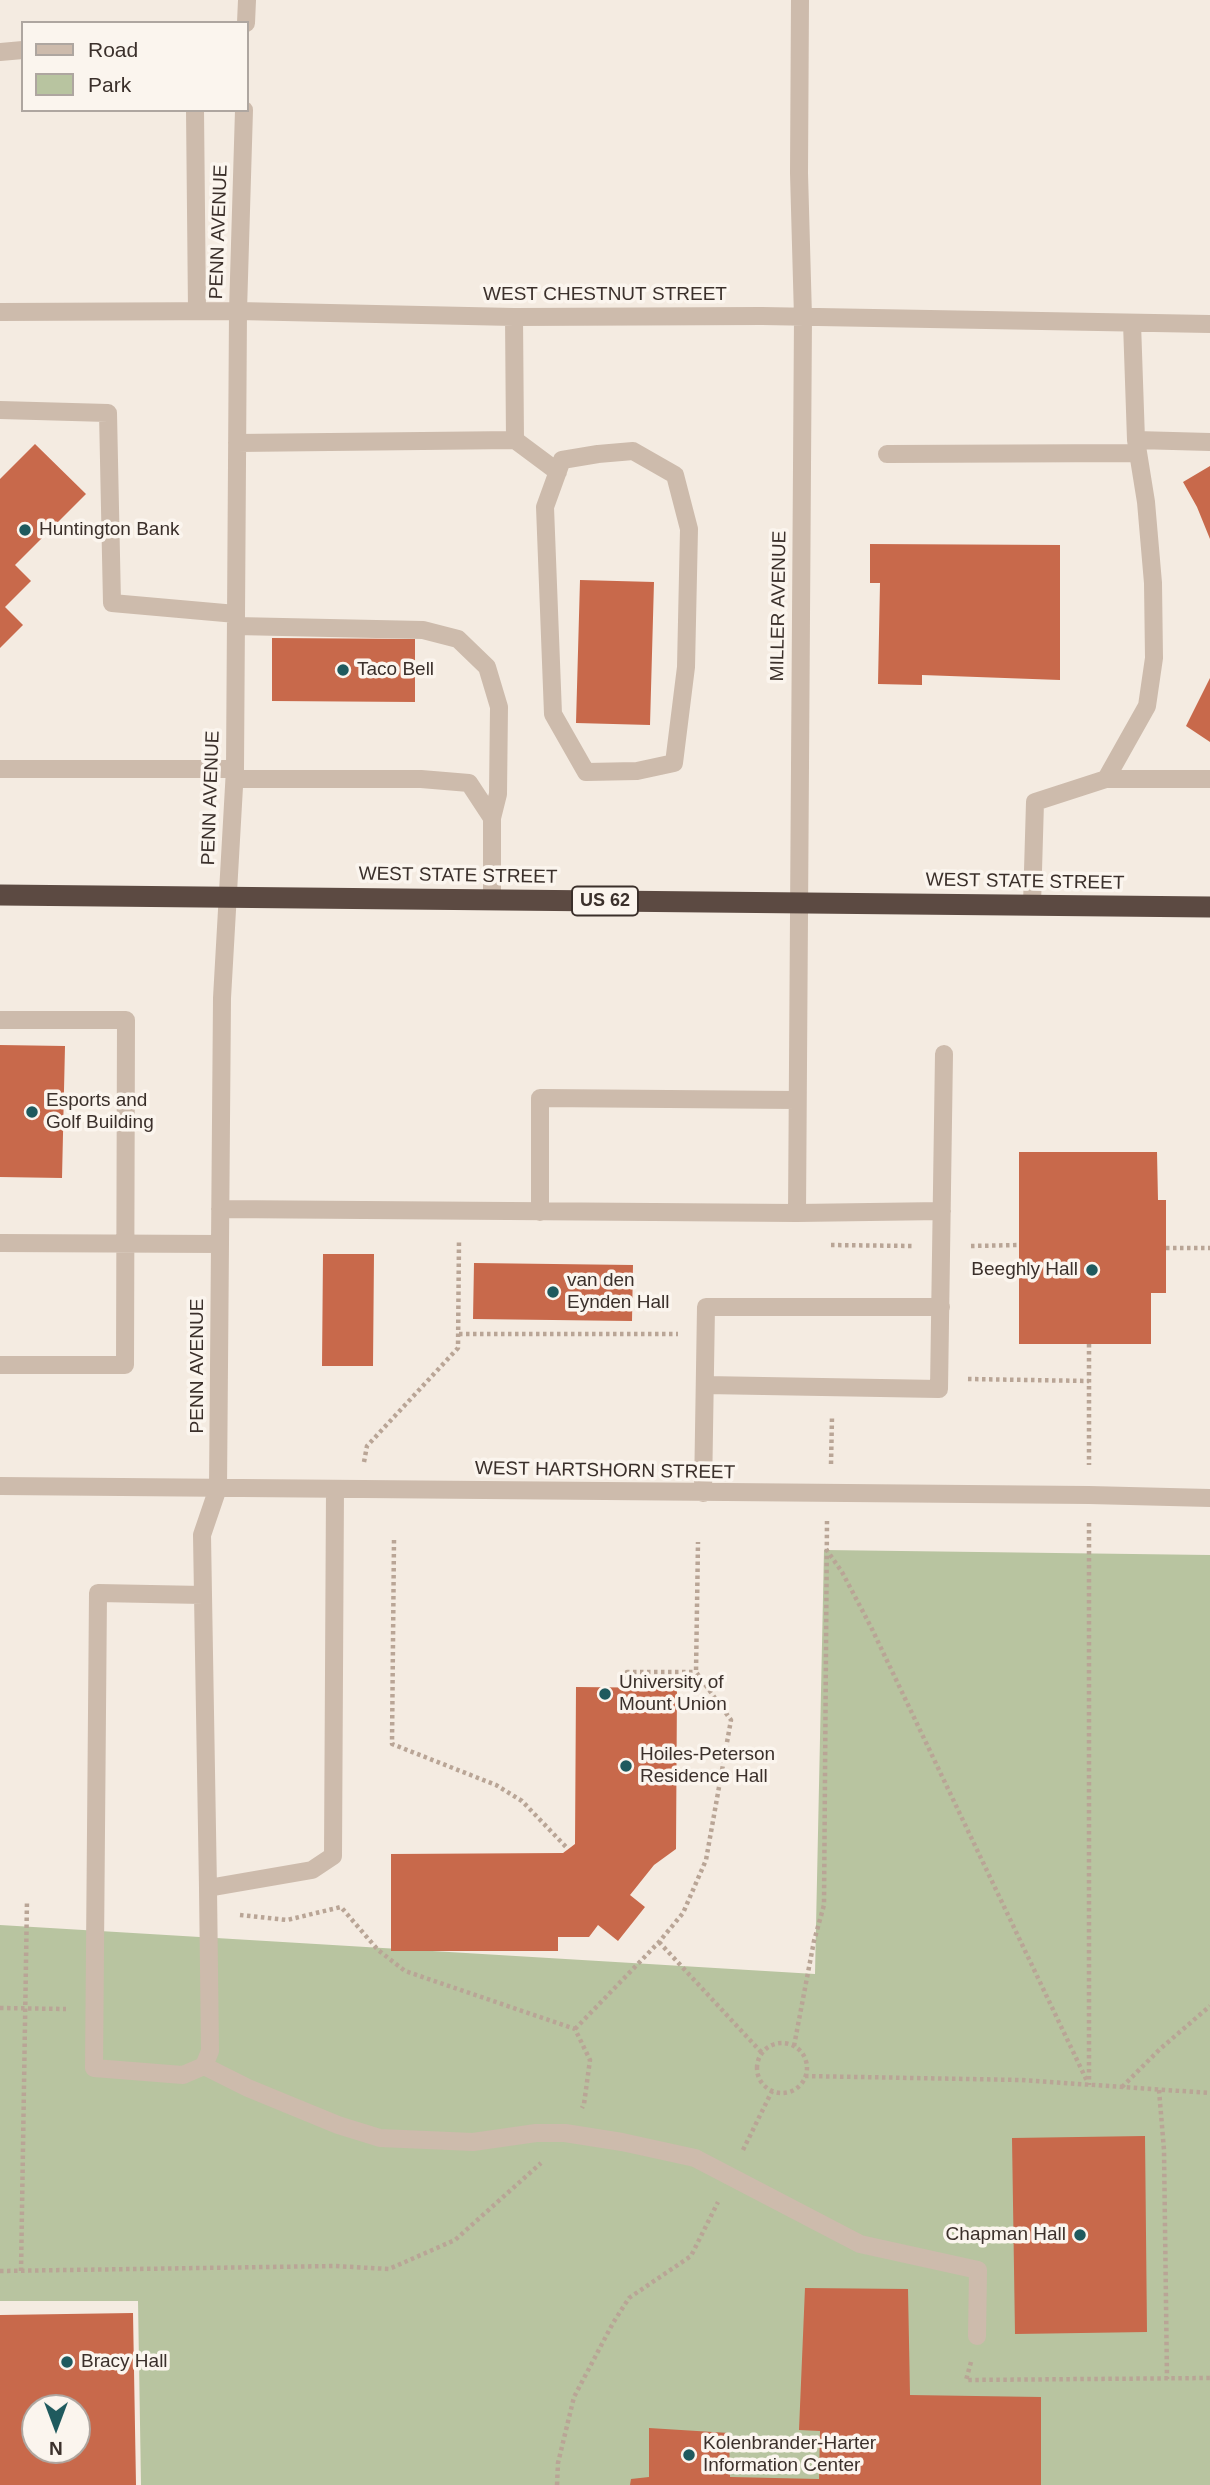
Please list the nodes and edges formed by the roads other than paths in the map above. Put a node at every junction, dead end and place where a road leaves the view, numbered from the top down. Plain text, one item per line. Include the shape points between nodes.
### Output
1 (247, 0) edge
2 (800, 0) edge
3 (247, 21) edge
4 (21, 50) edge
5 (0, 52) edge
6 (195, 112) edge
7 (244, 112) edge
8 (197, 311) junction
9 (238, 311) junction
10 (0, 312) edge
11 (514, 317) junction
12 (803, 317) junction
13 (1132, 323) junction
14 (1210, 324) edge
15 (0, 410) edge
16 (515, 440) junction
17 (1210, 442) edge
18 (237, 443) junction
19 (1137, 447) junction
20 (887, 454) dead end
21 (558, 472) junction
22 (236, 620) junction
23 (0, 769) edge
24 (235, 774) junction
25 (1106, 779) junction
26 (1210, 779) edge
27 (492, 818) junction
28 (0, 895) edge
29 (228, 897) junction
30 (492, 900) junction
31 (798, 902) junction
32 (1032, 905) junction
33 (1210, 907) edge
34 (0, 1020) edge
35 (944, 1054) dead end
36 (797, 1100) junction
37 (220, 1209) junction
38 (943, 1211) junction
39 (540, 1212) junction
40 (797, 1213) junction
41 (0, 1243) edge
42 (125, 1243) junction
43 (220, 1244) junction
44 (942, 1307) junction
45 (0, 1365) edge
46 (705, 1385) junction
47 (0, 1486) edge
48 (218, 1488) junction
49 (335, 1489) junction
50 (703, 1493) junction
51 (1210, 1498) edge
52 (203, 1595) junction
53 (208, 1888) junction
54 (204, 2066) junction
55 (977, 2336) dead end

1 - 3 street
2 - 12 street, MILLER AVENUE
4 - 5 street
6 - 8 street
7 - 9 street, PENN AVENUE
8 - 9 street, WEST CHESTNUT STREET
8 - 10 street, WEST CHESTNUT STREET
9 - 11 street, WEST CHESTNUT STREET
9 - 18 street, PENN AVENUE
11 - 12 street, WEST CHESTNUT STREET
11 - 16 street
12 - 13 street, WEST CHESTNUT STREET
12 - 31 street, MILLER AVENUE
13 - 14 street, WEST CHESTNUT STREET
13 - 19 street
15 - 22 street via 108,413 112,603
16 - 18 street
16 - 21 street
17 - 19 street
18 - 22 street, PENN AVENUE
19 - 20 street
19 - 25 street via 1153,583 1154,658 1147,706
21 - 21 street via 545,507 553,714 586,772 637,771 674,763 686,667 689,529 675,475 633,451 562,460
22 - 24 street, PENN AVENUE
22 - 27 street via 423,630 458,639 487,667 499,707 498,793
23 - 24 street
24 - 27 street via 469,783
24 - 29 street, PENN AVENUE
25 - 26 street
25 - 32 street via 1035,802
27 - 30 street
28 - 29 highway, WEST STATE STREET / US 62
29 - 30 highway, WEST STATE STREET / US 62
29 - 37 street, PENN AVENUE
30 - 31 highway, WEST STATE STREET / US 62
31 - 32 highway, WEST STATE STREET / US 62
31 - 36 street, MILLER AVENUE
32 - 33 highway, WEST STATE STREET / US 62
34 - 42 street via 125,1020
35 - 38 street
36 - 39 street via 540,1098
36 - 40 street, MILLER AVENUE
37 - 39 street
37 - 43 street, PENN AVENUE
38 - 40 street
38 - 44 street
39 - 40 street
41 - 42 street
42 - 43 street
42 - 45 street via 125,1365
43 - 48 street, PENN AVENUE
44 - 46 street via 706,1307
44 - 46 street via 939,1389
46 - 50 street
47 - 48 street, WEST HARTSHORN STREET
48 - 49 street, WEST HARTSHORN STREET
48 - 52 street, PENN AVENUE via 202,1535
49 - 50 street, WEST HARTSHORN STREET
49 - 53 street via 333,1856 312,1870
50 - 51 street, WEST HARTSHORN STREET
52 - 53 street, PENN AVENUE
52 - 54 street via 98,1594 94,2068 183,2075
53 - 54 street, PENN AVENUE via 210,2051
54 - 55 street via 338,2125 380,2138 473,2141 565,2133 695,2158 860,2244 978,2270

